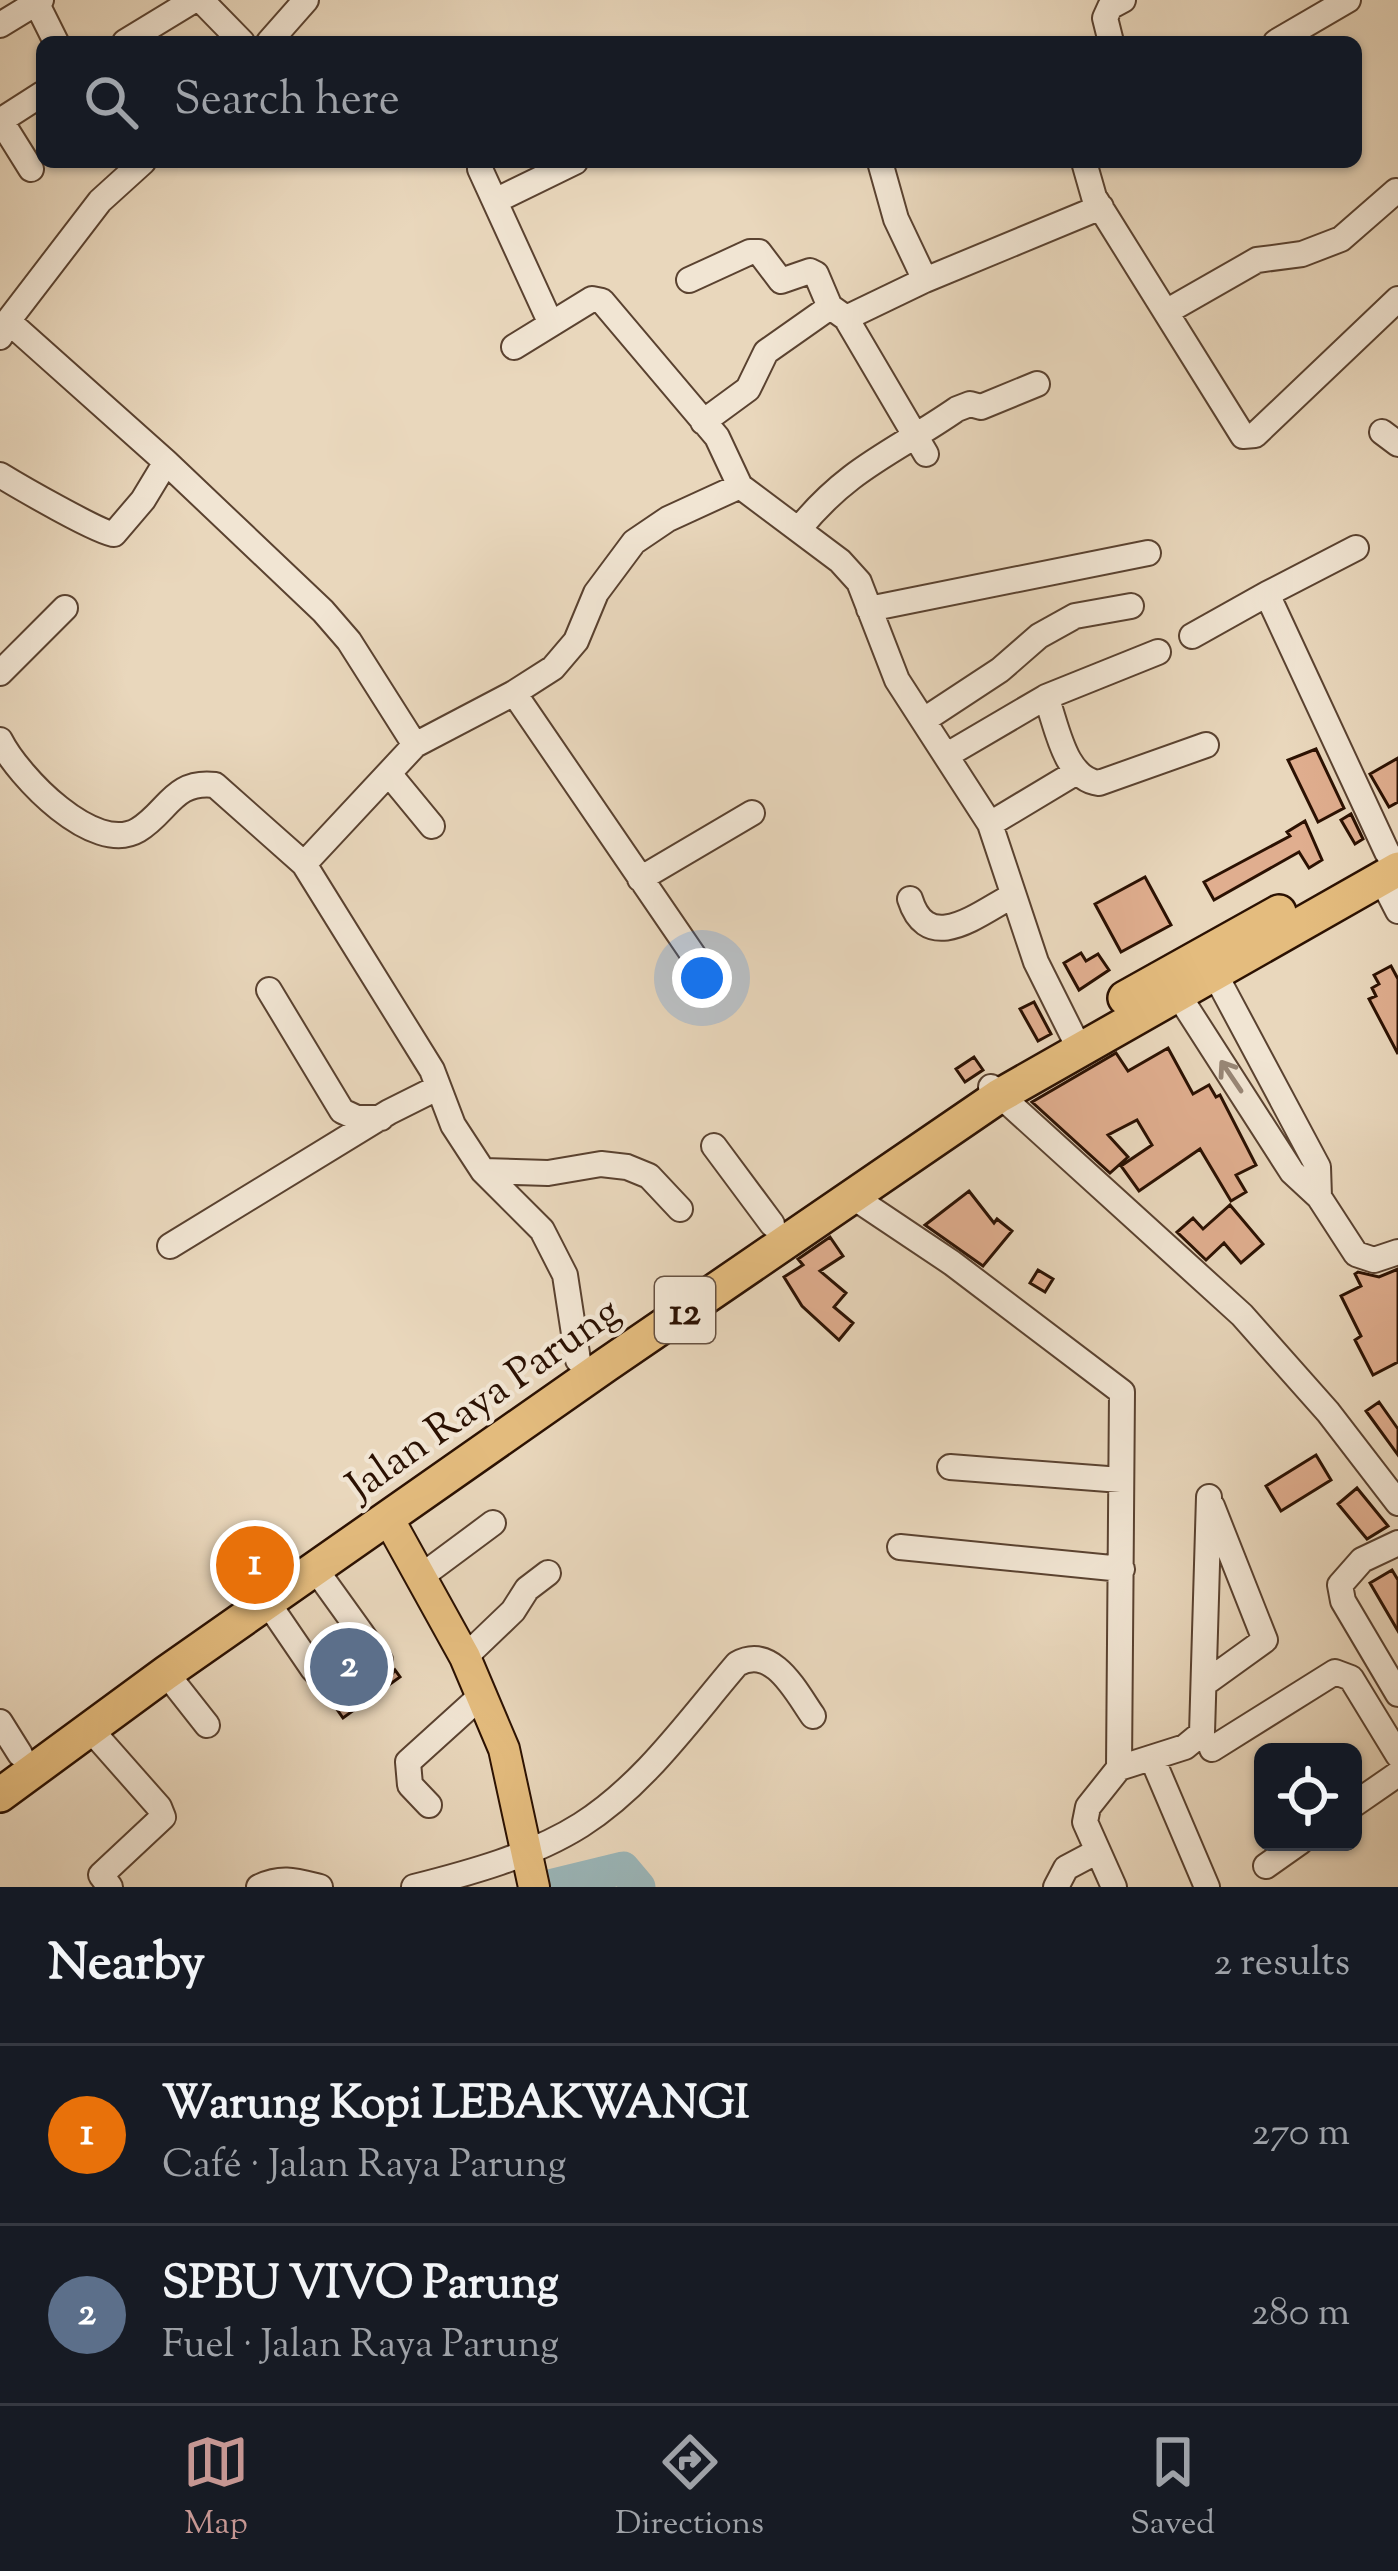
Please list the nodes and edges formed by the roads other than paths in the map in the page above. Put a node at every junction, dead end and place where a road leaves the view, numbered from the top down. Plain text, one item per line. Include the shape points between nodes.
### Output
1 (198, 0) edge
2 (306, 0) edge
3 (1123, 0) edge
4 (1348, 0) edge
5 (37, 1) edge
6 (0, 25) edge
7 (53, 36) edge
8 (135, 36) edge
9 (236, 36) edge
10 (274, 36) edge
11 (1110, 36) edge
12 (1286, 36) edge
13 (36, 98) edge
14 (0, 121) edge
15 (136, 168) edge
16 (563, 168) edge
17 (882, 168) edge
18 (1085, 168) edge
19 (31, 169) dead end
20 (480, 169) dead end
21 (1396, 191) edge
22 (494, 201) junction
23 (1101, 206) junction
24 (689, 280) dead end
25 (926, 280) junction
26 (1398, 299) edge
27 (1166, 312) junction
28 (838, 313) junction
29 (551, 324) junction
30 (4, 329) edge
31 (514, 346) dead end
32 (1037, 384) dead end
33 (703, 422) junction
34 (920, 445) junction
35 (166, 462) junction
36 (0, 476) edge
37 (740, 485) junction
38 (799, 530) junction
39 (1356, 548) dead end
40 (1148, 553) dead end
41 (1267, 594) junction
42 (1131, 606) dead end
43 (65, 608) dead end
44 (869, 609) junction
45 (1192, 636) dead end
46 (1158, 652) dead end
47 (0, 673) edge
48 (514, 693) junction
49 (1046, 697) junction
50 (924, 720) junction
51 (0, 740) edge
52 (416, 745) junction
53 (1206, 745) dead end
54 (947, 755) junction
55 (1075, 773) junction
56 (390, 775) junction
57 (752, 813) dead end
58 (990, 824) junction
59 (432, 826) dead end
60 (1392, 862) edge
61 (304, 864) junction
62 (640, 879) junction
63 (1012, 896) junction
64 (910, 899) dead end
65 (1398, 911) edge
66 (1210, 964) junction
67 (711, 981) dead end
68 (1173, 985) junction
69 (269, 990) dead end
70 (1075, 1038) junction
71 (437, 1088) junction
72 (994, 1091) junction
73 (381, 1118) junction
74 (1300, 1131) junction
75 (1274, 1141) junction
76 (714, 1146) dead end
77 (483, 1171) junction
78 (852, 1196) junction
79 (1319, 1197) junction
80 (680, 1209) dead end
81 (772, 1224) junction
82 (170, 1246) dead end
83 (1398, 1252) edge
84 (716, 1275) junction
85 (578, 1360) junction
86 (950, 1467) dead end
87 (1121, 1480) junction
88 (1398, 1503) edge
89 (388, 1518) junction
90 (493, 1523) dead end
91 (1398, 1543) edge
92 (900, 1547) dead end
93 (1122, 1569) junction
94 (316, 1570) junction
95 (548, 1573) dead end
96 (419, 1578) junction
97 (268, 1603) junction
98 (465, 1657) junction
99 (378, 1670) dead end
100 (166, 1673) junction
101 (1204, 1684) junction
102 (347, 1690) dead end
103 (1398, 1694) edge
104 (482, 1695) junction
105 (813, 1716) dead end
106 (0, 1722) edge
107 (206, 1725) dead end
108 (91, 1730) junction
109 (1212, 1749) dead end
110 (1398, 1755) edge
111 (1152, 1757) junction
112 (10, 1761) edge
113 (1119, 1768) junction
114 (1398, 1774) edge
115 (0, 1796) edge
116 (1362, 1799) edge
117 (429, 1805) dead end
118 (1098, 1850) junction
119 (1287, 1851) edge
120 (530, 1865) edge
121 (1266, 1866) dead end
122 (110, 1887) edge
123 (259, 1887) edge
124 (320, 1887) edge
125 (414, 1887) edge
126 (1056, 1887) edge
127 (1114, 1887) edge
128 (1207, 1887) edge

1 - 8 street
1 - 9 street
2 - 10 street
3 - 11 street via 1109,7
4 - 12 street
5 - 6 street
5 - 7 street
13 - 14 street
14 - 19 street
15 - 30 street via 100,201
16 - 22 street
17 - 25 street
18 - 23 street
20 - 22 street
21 - 27 street via 1341,239 1257,260
22 - 29 street
23 - 25 street
23 - 27 street
24 - 28 street via 759,252 781,281 816,274
25 - 28 street
26 - 27 street via 1247,438
28 - 33 street via 766,352 748,389
28 - 34 street
29 - 31 street
29 - 33 street via 602,301
30 - 35 street
32 - 34 street via 957,409
33 - 37 street
34 - 38 street via 827,495
35 - 36 street via 114,534
35 - 52 street via 323,610
37 - 38 street
37 - 48 street via 634,542 596,592 576,641
38 - 44 street via 853,572
39 - 41 street
40 - 44 street
41 - 45 street
41 - 60 street
42 - 50 street via 1075,616 1039,635
43 - 47 street
44 - 50 street
46 - 49 street
48 - 52 street
48 - 62 street
49 - 54 street
49 - 55 street
50 - 54 street
51 - 61 street via 32,781 95,833 137,830 173,796 198,783 215,785
52 - 56 street
53 - 55 street via 1099,783
54 - 58 street
55 - 58 street
56 - 59 street
56 - 61 street
57 - 62 street
58 - 63 street
60 - 65 street
60 - 66 highway, Jalan Raya Parung / 12
61 - 71 street
62 - 67 street
63 - 64 street via 947,929 922,922
63 - 70 street
66 - 68 highway, Jalan Raya Parung / 12
66 - 74 street
68 - 70 highway, Jalan Raya Parung / 12
75 -> 68 street
69 - 73 street via 342,1111
70 - 72 highway, Jalan Raya Parung / 12
71 - 73 street
71 - 77 street
72 - 78 highway, Jalan Raya Parung / 12
72 - 81 highway, Jalan Raya Parung / 12
72 - 88 street via 1242,1315
73 - 82 street
74 - 75 street
74 - 79 street via 1318,1167
75 - 79 street
76 - 81 street
77 - 80 street via 627,1167 649,1176
77 - 85 street via 556,1253
78 - 84 highway, Jalan Raya Parung / 12
78 - 87 street via 1122,1392
79 - 83 street via 1356,1254 1375,1260
81 - 84 highway, Jalan Raya Parung / 12
84 - 85 highway, Jalan Raya Parung / 12
84 - 89 highway, Jalan Raya Parung / 12
85 - 112 highway, Jalan Raya Parung / 12
86 - 87 street
87 - 93 street
89 - 94 highway, Jalan Raya Parung / 12
89 - 96 main road
90 - 96 street
91 - 103 street via 1362,1560 1340,1585
92 - 93 street
93 - 113 street
94 - 97 highway, Jalan Raya Parung / 12
94 - 99 street via 380,1660
95 - 98 street
96 - 98 main road
97 - 100 highway, Jalan Raya Parung / 12
97 - 102 street via 337,1692
98 - 104 main road
100 - 107 street
100 - 108 highway, Jalan Raya Parung / 12
101 - 101 street via 1265,1640 1209,1497
101 - 111 street via 1202,1733
104 - 117 street via 408,1762 410,1785
104 - 120 main road via 504,1749
105 - 120 street via 779,1669 746,1659 642,1775
106 - 112 street
108 - 115 highway, Jalan Raya Parung / 12
108 - 122 street via 164,1817 101,1875
109 - 110 street via 1335,1672 1351,1678
111 - 113 street
111 - 128 street
113 - 118 street via 1088,1807 1085,1822
114 - 116 street
118 - 126 street via 1072,1863
118 - 127 street
119 - 121 street
120 - 125 street
123 - 124 street via 275,1879

